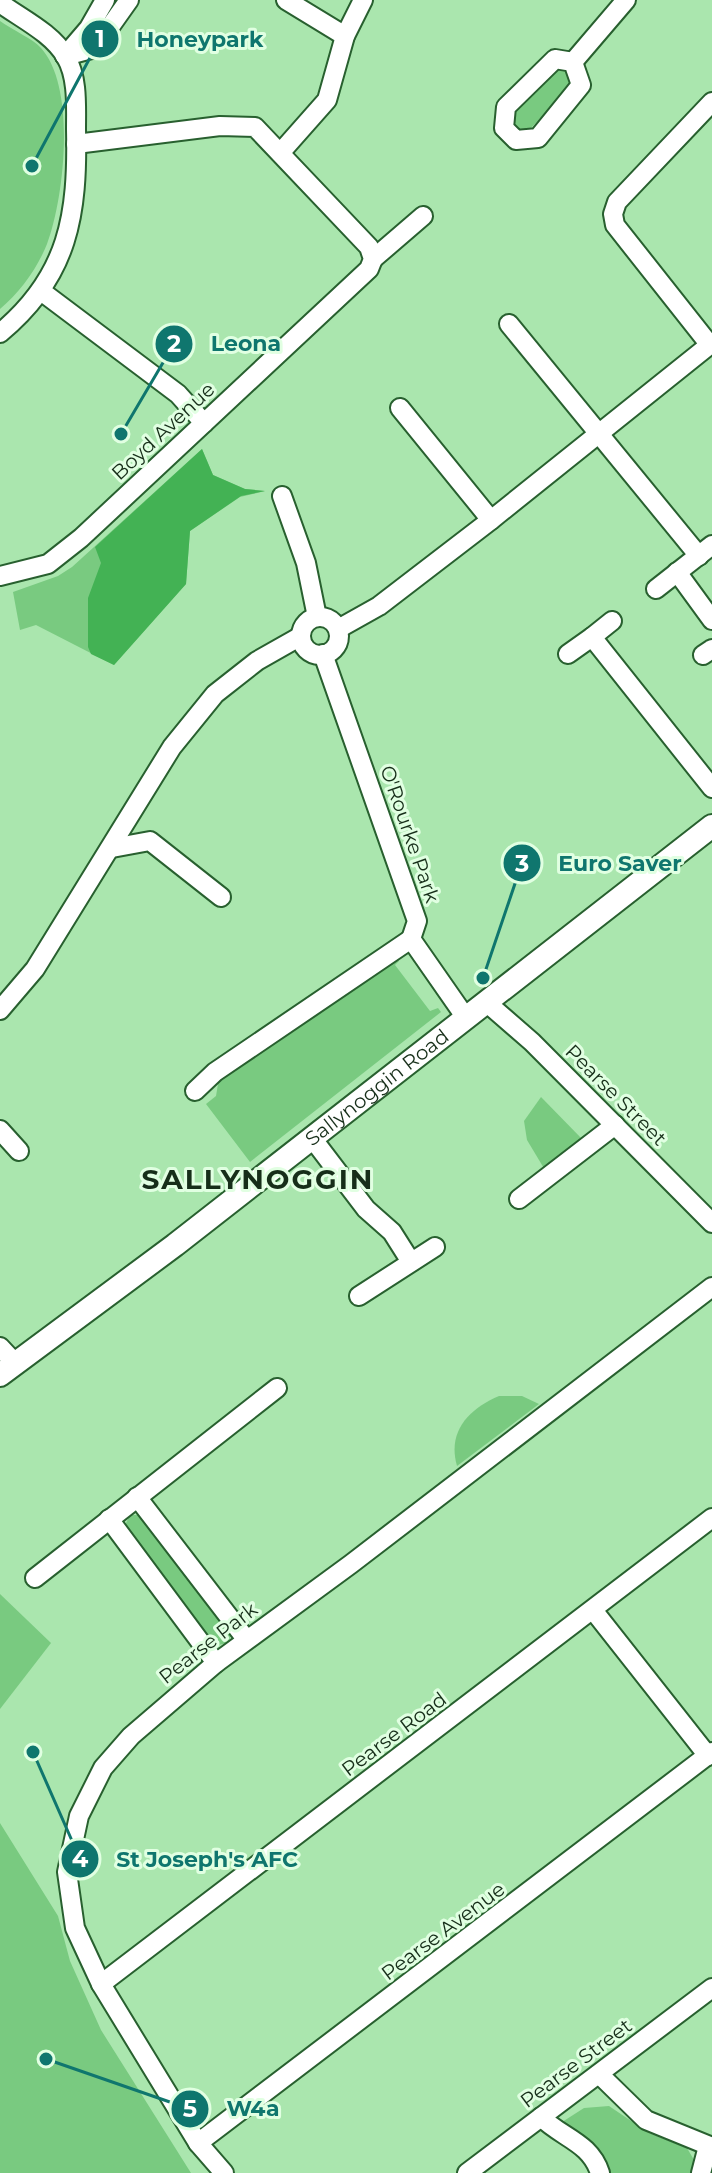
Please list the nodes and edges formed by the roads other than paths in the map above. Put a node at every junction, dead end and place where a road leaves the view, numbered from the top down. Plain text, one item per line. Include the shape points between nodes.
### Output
1 (105, 0) edge
2 (129, 0) edge
3 (286, 0) edge
4 (363, 0) edge
5 (626, 0) edge
6 (0, 3) edge
7 (345, 36) junction
8 (65, 56) junction
9 (573, 62) junction
10 (712, 102) edge
11 (76, 144) junction
12 (281, 152) junction
13 (423, 216) dead end
14 (373, 259) junction
15 (41, 291) junction
16 (509, 324) dead end
17 (0, 333) edge
18 (708, 337) edge
19 (400, 408) dead end
20 (204, 423) junction
21 (601, 435) junction
22 (282, 496) dead end
23 (491, 520) junction
24 (705, 550) edge
25 (677, 572) junction
26 (0, 576) edge
27 (656, 589) dead end
28 (317, 617) junction
29 (712, 620) edge
30 (612, 621) dead end
31 (338, 629) junction
32 (301, 636) junction
33 (592, 637) junction
34 (323, 654) junction
35 (568, 654) dead end
36 (712, 788) edge
37 (137, 805) junction
38 (712, 826) edge
39 (150, 841) junction
40 (112, 848) junction
41 (221, 897) dead end
42 (411, 939) junction
43 (486, 1002) junction
44 (0, 1010) edge
45 (466, 1018) junction
46 (195, 1091) dead end
47 (615, 1125) junction
48 (0, 1130) edge
49 (312, 1138) junction
50 (19, 1151) dead end
51 (519, 1199) dead end
52 (712, 1223) edge
53 (435, 1247) dead end
54 (411, 1262) junction
55 (712, 1287) edge
56 (359, 1296) dead end
57 (5, 1362) edge
58 (277, 1388) dead end
59 (137, 1497) junction
60 (712, 1518) edge
61 (109, 1519) junction
62 (35, 1578) dead end
63 (593, 1610) junction
64 (246, 1639) junction
65 (216, 1663) junction
66 (710, 1754) edge
67 (101, 1984) junction
68 (712, 1988) edge
69 (599, 2074) junction
70 (541, 2117) junction
71 (198, 2143) junction
72 (710, 2146) edge
73 (224, 2173) edge
74 (467, 2173) edge
75 (600, 2173) edge
76 (701, 2173) edge

1 - 8 street
2 - 8 street via 95,48
3 - 7 street
4 - 7 street
5 - 9 street
6 - 8 street via 52,40
7 - 12 street via 327,100
8 - 11 street via 73,74
9 - 9 street via 555,59 506,107 502,120 508,135 524,142 538,138 581,85
10 - 18 street via 617,202 613,214 615,225
11 - 12 street via 245,125 255,127
11 - 15 street via 71,224
12 - 14 street via 369,247
13 - 14 street, Boyd Avenue
14 - 20 street, Boyd Avenue via 369,269
15 - 17 street
15 - 20 street via 178,394
16 - 21 street
18 - 21 street
19 - 23 street
20 - 26 street, Boyd Avenue via 48,564
21 - 23 street
21 - 24 street
22 - 28 street via 306,563
23 - 31 street via 379,606
24 - 25 street
25 - 27 street
25 - 29 street
28 - 31 street
28 - 32 street via 305,624
30 - 33 street
31 - 34 street via 334,648
32 - 34 street via 305,648
32 - 37 street via 215,694 172,747
33 - 35 street
33 - 36 street
34 - 42 street, O'Rourke Park via 417,921
37 - 39 street
37 - 40 street
38 - 43 street, Sallynoggin Road
39 - 40 street
39 - 41 street
40 - 44 street via 35,969
42 - 45 street
42 - 46 street via 215,1072
43 - 45 street, Sallynoggin Road
43 - 47 street, Pearse Street
45 - 49 street, Sallynoggin Road
47 - 51 street
47 - 52 street, Pearse Street
48 - 50 street
49 - 54 street
49 - 57 street, Sallynoggin Road
53 - 54 street
54 - 56 street
55 - 64 street, Pearse Park
58 - 59 street
59 - 61 street
59 - 64 street
60 - 63 street, Pearse Road
61 - 62 street
61 - 65 street
63 - 66 street
63 - 67 street, Pearse Road
64 - 65 street, Pearse Park
65 - 67 street, Pearse Park via 131,1736 103,1768 79,1816 67,1872 75,1928
66 - 71 street, Pearse Avenue
67 - 71 street, Pearse Park
68 - 69 street, Pearse Street
69 - 70 street, Pearse Street
69 - 72 street via 646,2120
70 - 74 street, Pearse Street
70 - 75 street via 594,2155
71 - 73 street, Pearse Park
72 - 76 street

